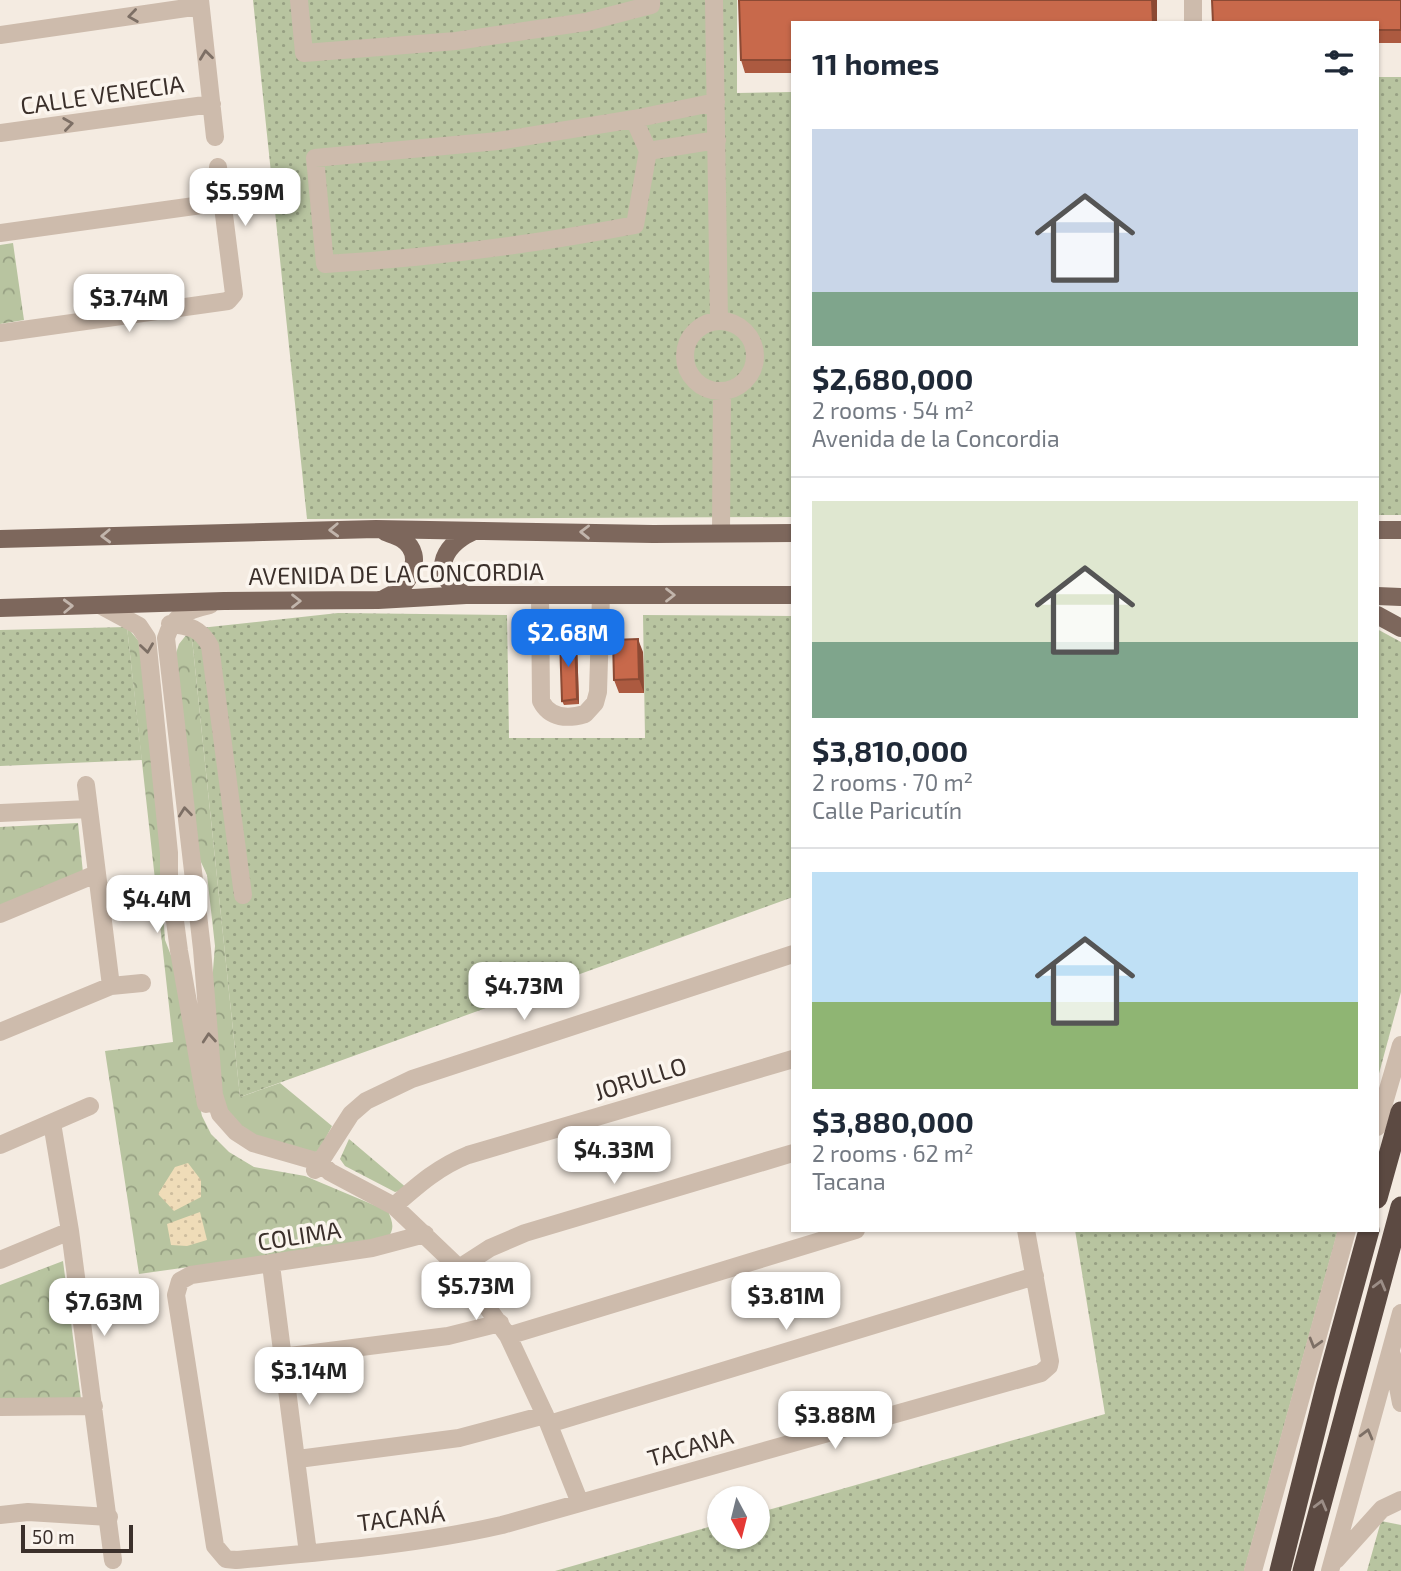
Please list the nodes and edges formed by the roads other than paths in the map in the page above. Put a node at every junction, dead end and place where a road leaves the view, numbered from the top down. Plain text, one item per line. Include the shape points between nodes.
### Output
1 (299, 0) edge
2 (651, 0) edge
3 (714, 0) edge
4 (1193, 0) edge
5 (200, 3) edge
6 (1193, 21) edge
7 (0, 36) edge
8 (716, 102) junction
9 (212, 104) junction
10 (634, 119) junction
11 (0, 134) edge
12 (215, 137) dead end
13 (717, 141) junction
14 (648, 151) junction
15 (218, 167) dead end
16 (223, 202) junction
17 (0, 233) edge
18 (719, 321) junction
19 (0, 333) edge
20 (722, 392) junction
21 (376, 529) junction
22 (476, 530) junction
23 (1379, 530) edge
24 (1401, 530) edge
25 (720, 533) junction
26 (791, 533) edge
27 (0, 539) edge
28 (466, 595) junction
29 (540, 595) junction
30 (601, 595) junction
31 (791, 595) edge
32 (1379, 596) edge
33 (1401, 597) edge
34 (378, 600) junction
35 (224, 601) junction
36 (100, 606) junction
37 (0, 608) edge
38 (1379, 616) edge
39 (170, 624) junction
40 (1401, 628) edge
41 (86, 785) dead end
42 (89, 809) junction
43 (0, 813) edge
44 (190, 852) junction
45 (169, 853) junction
46 (96, 874) junction
47 (243, 895) dead end
48 (0, 914) edge
49 (791, 955) edge
50 (202, 972) junction
51 (184, 975) junction
52 (142, 983) dead end
53 (111, 986) junction
54 (0, 1032) edge
55 (1401, 1045) edge
56 (791, 1060) edge
57 (90, 1106) dead end
58 (1401, 1112) edge
59 (1379, 1120) edge
60 (52, 1123) junction
61 (0, 1145) edge
62 (791, 1154) edge
63 (322, 1168) junction
64 (1379, 1191) edge
65 (394, 1206) junction
66 (1401, 1207) edge
67 (70, 1231) junction
68 (849, 1232) edge
69 (1026, 1232) edge
70 (1347, 1232) edge
71 (1367, 1232) edge
72 (425, 1234) junction
73 (0, 1261) edge
74 (271, 1265) junction
75 (459, 1268) junction
76 (1035, 1276) junction
77 (1401, 1313) edge
78 (504, 1329) junction
79 (1391, 1349) junction
80 (282, 1357) junction
81 (1401, 1403) edge
82 (94, 1406) junction
83 (0, 1407) edge
84 (547, 1420) junction
85 (298, 1459) junction
86 (1401, 1500) edge
87 (580, 1503) junction
88 (0, 1515) edge
89 (108, 1517) junction
90 (308, 1553) junction
91 (226, 1559) joint
92 (113, 1560) dead end
93 (1331, 1568) edge
94 (1253, 1571) edge
95 (1280, 1571) edge
96 (1303, 1571) edge

1 - 2 street via 304,53 456,41 586,22 651,5
3 - 8 street
4 - 6 street
5 -> 7 street
9 -> 5 street
8 - 10 street
8 - 13 street
11 -> 9 street, CALLE VENECIA
9 - 12 street
10 - 14 street
10 - 14 street via 498,141 315,158 325,264 411,259 635,225
13 - 14 street
13 - 18 street
15 - 16 street
16 - 17 street
16 - 19 street via 234,294 228,301
18 - 20 street via 742,329 755,349 751,373 734,389
18 - 20 street via 690,336 684,358 692,379
20 - 25 street
21 - 22 main road, AVENIDA DE LA CONCORDIA
21 -> 27 main road, AVENIDA DE LA CONCORDIA
21 - 34 main road via 404,540 414,564 403,588
25 -> 22 main road, AVENIDA DE LA CONCORDIA
22 - 28 main road via 455,541 443,560 448,582
23 - 24 main road
25 - 26 main road, AVENIDA DE LA CONCORDIA
28 - 29 main road, AVENIDA DE LA CONCORDIA
28 - 34 main road, AVENIDA DE LA CONCORDIA
29 - 30 main road, AVENIDA DE LA CONCORDIA
29 - 30 street via 541,701 548,712 564,717 585,715 596,703
30 -> 31 main road, AVENIDA DE LA CONCORDIA
32 - 33 main road
35 -> 34 main road, AVENIDA DE LA CONCORDIA
35 - 36 main road, AVENIDA DE LA CONCORDIA
35 - 39 street via 179,615
37 -> 36 main road, AVENIDA DE LA CONCORDIA
36 -> 45 street via 139,626 146,638
38 - 40 main road
44 -> 39 street via 166,638
39 - 47 street via 190,626 202,633 209,646
41 - 42 street
42 - 43 street
42 - 46 street
44 - 45 street
44 - 50 street
45 - 51 street
46 - 48 street
46 - 53 street
49 - 63 street via 412,1079 366,1101 351,1114
50 - 51 street
63 -> 50 street via 253,1143 220,1114 214,1095
51 - 63 street via 201,1086 209,1116 219,1131 243,1151 260,1158
52 - 53 street
53 - 54 street
55 - 59 street
56 - 65 street, JORULLO via 468,1155 445,1164
57 - 60 street
58 - 64 highway
60 - 61 street
60 - 67 street
62 - 75 street via 524,1233
63 - 65 street
65 - 72 street
96 -> 66 highway
67 - 73 street
67 - 82 street
68 - 78 street
69 - 76 street
70 -> 94 street
71 - 95 highway
72 - 74 street, COLIMA
72 - 75 street
74 - 80 street
74 - 91 street, COLIMA via 191,1275 180,1281 176,1295 215,1546
75 - 78 street
76 - 84 street
76 - 87 street, TACANA via 1050,1360 1041,1373
77 - 79 street
78 - 80 street
78 - 84 street
79 - 81 street
93 -> 79 street
80 - 85 street
82 - 83 street
82 - 89 street
84 - 85 street via 459,1438
84 - 87 street
85 - 90 street
86 - 93 street via 1382,1509
87 - 90 street, TACANÁ via 468,1533
88 - 89 street via 28,1512
89 - 92 street
90 - 91 street, TACANÁ

